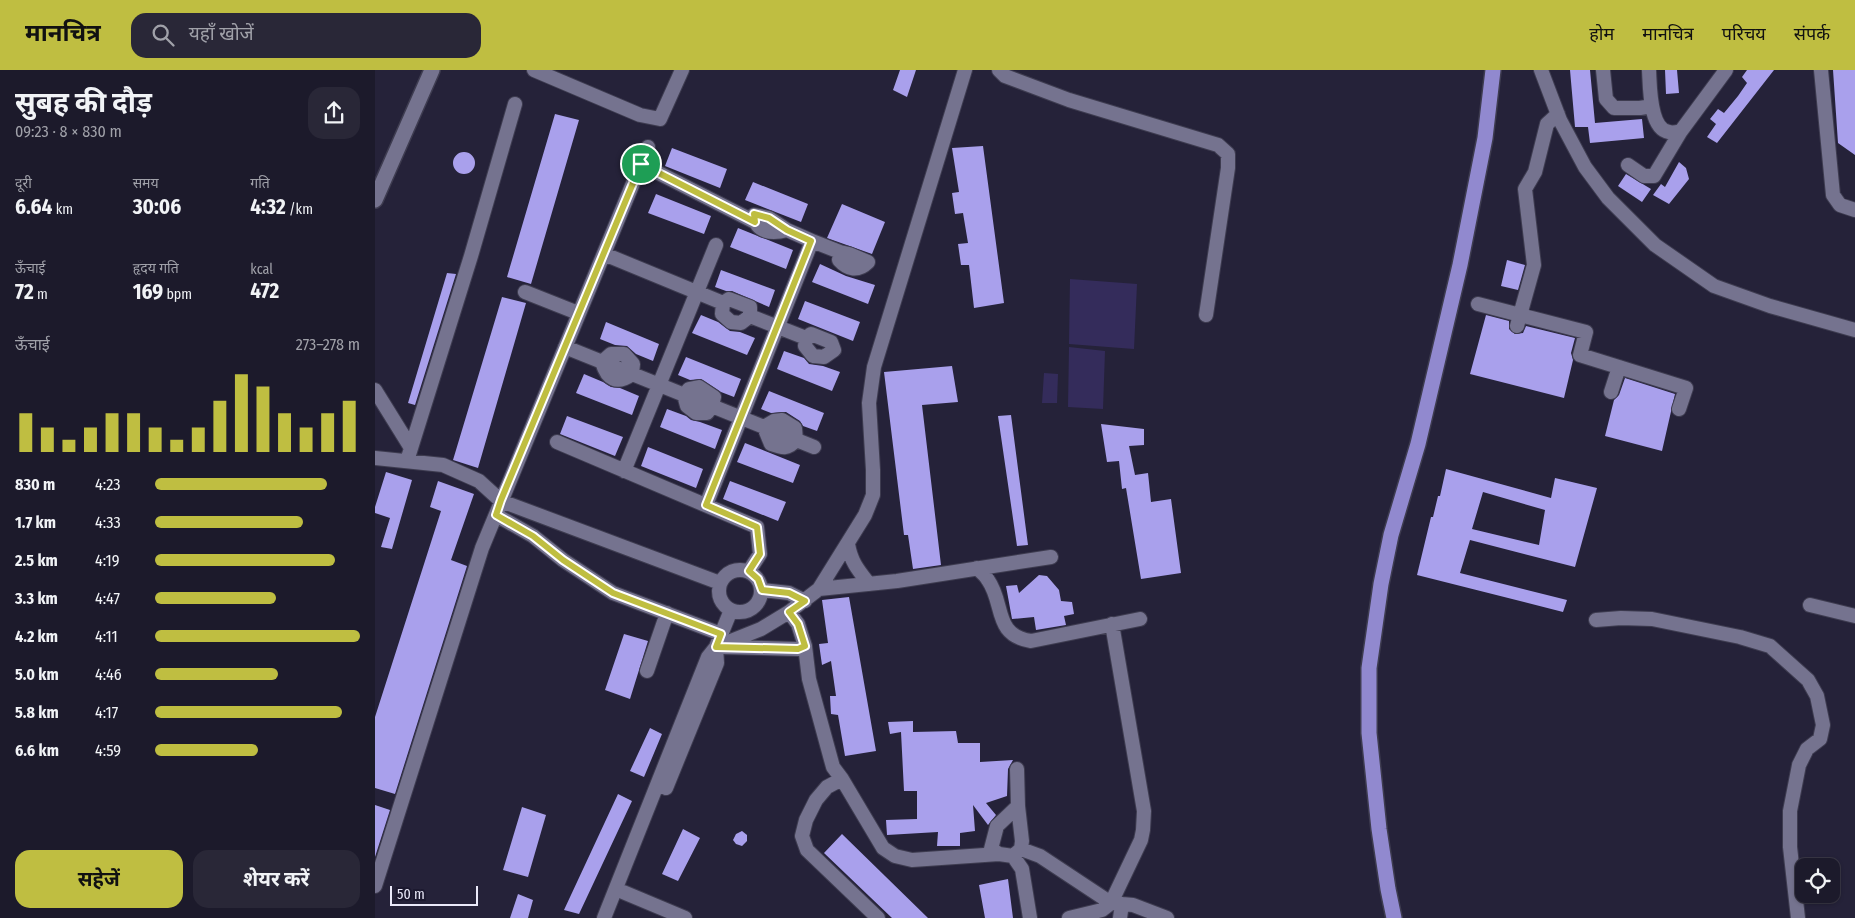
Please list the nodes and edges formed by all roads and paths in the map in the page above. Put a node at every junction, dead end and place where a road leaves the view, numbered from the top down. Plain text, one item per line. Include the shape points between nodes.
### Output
1 (432, 70) edge
2 (534, 70) edge
3 (682, 70) edge
4 (965, 70) edge
5 (999, 70) edge
6 (1493, 70) edge
7 (1541, 70) edge
8 (1603, 70) edge
9 (1649, 70) edge
10 (1726, 70) edge
11 (1821, 70) edge
12 (515, 104) dead end
13 (1652, 106) junction
14 (1558, 114) junction
15 (1681, 132) junction
16 (648, 147) dead end
17 (641, 164) junction
18 (1628, 165) dead end
19 (375, 200) edge
20 (1855, 210) edge
21 (811, 241) junction
22 (716, 245) dead end
23 (840, 252) dead end
24 (604, 254) junction
25 (525, 292) dead end
26 (697, 292) junction
27 (723, 303) junction
28 (1478, 304) dead end
29 (579, 313) junction
30 (1206, 315) dead end
31 (750, 316) junction
32 (1519, 320) junction
33 (777, 327) junction
34 (1855, 330) edge
35 (805, 338) dead end
36 (565, 347) junction
37 (1619, 367) junction
38 (659, 385) junction
39 (375, 390) edge
40 (1611, 392) dead end
41 (1679, 409) dead end
42 (741, 418) junction
43 (557, 442) dead end
44 (814, 447) dead end
45 (409, 454) junction
46 (375, 458) edge
47 (624, 471) junction
48 (501, 500) junction
49 (706, 505) junction
50 (496, 515) junction
51 (848, 544) junction
52 (1051, 557) dead end
53 (977, 568) junction
54 (749, 571) junction
55 (720, 583) junction
56 (869, 584) junction
57 (819, 589) junction
58 (762, 590) junction
59 (805, 601) junction
60 (1810, 605) dead end
61 (731, 610) junction
62 (789, 612) junction
63 (667, 613) junction
64 (1855, 616) edge
65 (1140, 619) dead end
66 (1596, 620) dead end
67 (1112, 624) junction
68 (719, 641) junction
69 (805, 646) junction
70 (647, 672) dead end
71 (1017, 769) dead end
72 (842, 779) junction
73 (1018, 806) junction
74 (1011, 853) junction
75 (375, 886) edge
76 (623, 892) junction
77 (1117, 908) edge
78 (605, 918) edge
79 (613, 918) edge
80 (685, 918) edge
81 (878, 918) edge
82 (1031, 918) edge
83 (1069, 918) edge
84 (1167, 918) edge
85 (1394, 918) edge
86 (1798, 918) edge

1 - 19 street
2 - 3 street via 640,115 661,119
4 - 51 street via 874,367 869,403 873,495
5 - 30 street via 1005,76 1069,100 1218,145 1227,154 1228,168
6 - 85 main road via 1485,138 1460,265 1418,444 1391,535 1369,668 1369,733 1379,829
7 - 14 street
8 - 13 street via 1606,99 1615,108
9 - 13 street
10 - 15 street
11 - 20 street via 1833,195 1840,206
12 - 45 street
13 - 15 street via 1659,128
14 - 32 street via 1547,124 1535,172 1525,188 1534,265
14 - 34 street via 1585,167 1608,198 1655,245 1714,286 1769,306
15 - 18 street via 1654,176 1644,176
16 - 17 street
17 - 21 street via 755,222 761,229 787,230
17 - 24 street
21 - 23 street
21 - 33 street
22 - 26 street
24 - 26 street
24 - 29 street
25 - 29 street
26 - 27 street
26 - 38 street
27 - 31 street via 729,299 750,307
27 - 31 street via 722,314 731,322 741,323
28 - 32 street
29 - 36 street
31 - 33 street
32 - 37 street via 1586,332 1580,355
33 - 35 street
33 - 42 street
36 - 38 street
36 - 48 street
37 - 40 street
37 - 41 street via 1686,388
38 - 42 street
38 - 47 street
39 - 45 street
42 - 44 street
42 - 49 street
43 - 47 street
45 - 46 street
45 - 48 street via 479,481
47 - 49 street
48 - 50 street
48 - 55 street
49 - 54 street via 757,527 760,554
50 - 63 street via 533,536 613,593
50 - 75 street via 481,548
51 - 56 street via 856,568
51 - 57 street
52 - 53 street
53 - 56 street
53 - 67 street via 992,588 1008,631 1020,639 1031,641
54 - 55 street via 733,570
54 - 58 street via 758,579
55 - 61 street via 720,599
56 - 57 street
57 - 59 street
58 - 59 street via 789,593
58 - 61 street via 752,609
59 - 62 street
60 - 64 street
61 - 68 street
62 - 68 street via 751,634
62 - 69 street via 798,624
63 - 68 street
63 - 70 street
65 - 67 street
66 - 86 street via 1652,619 1740,637 1770,646 1808,680 1817,696 1823,725 1821,739 1807,749 1799,765 1789,811
67 - 77 street via 1144,811 1141,840
68 - 69 street via 798,649
68 - 76 street via 717,663
68 - 78 street via 708,657
69 - 72 street via 809,679 833,767
71 - 73 street
72 - 74 street via 883,848 895,856 912,860
72 - 81 street via 827,787 816,800 802,836 807,850
73 - 74 street via 1022,840
73 - 74 street via 997,826 991,849
74 - 77 street via 1040,856
74 - 82 street via 1022,869
76 - 79 street
76 - 80 street
77 - 83 street
77 - 84 street via 1133,905

